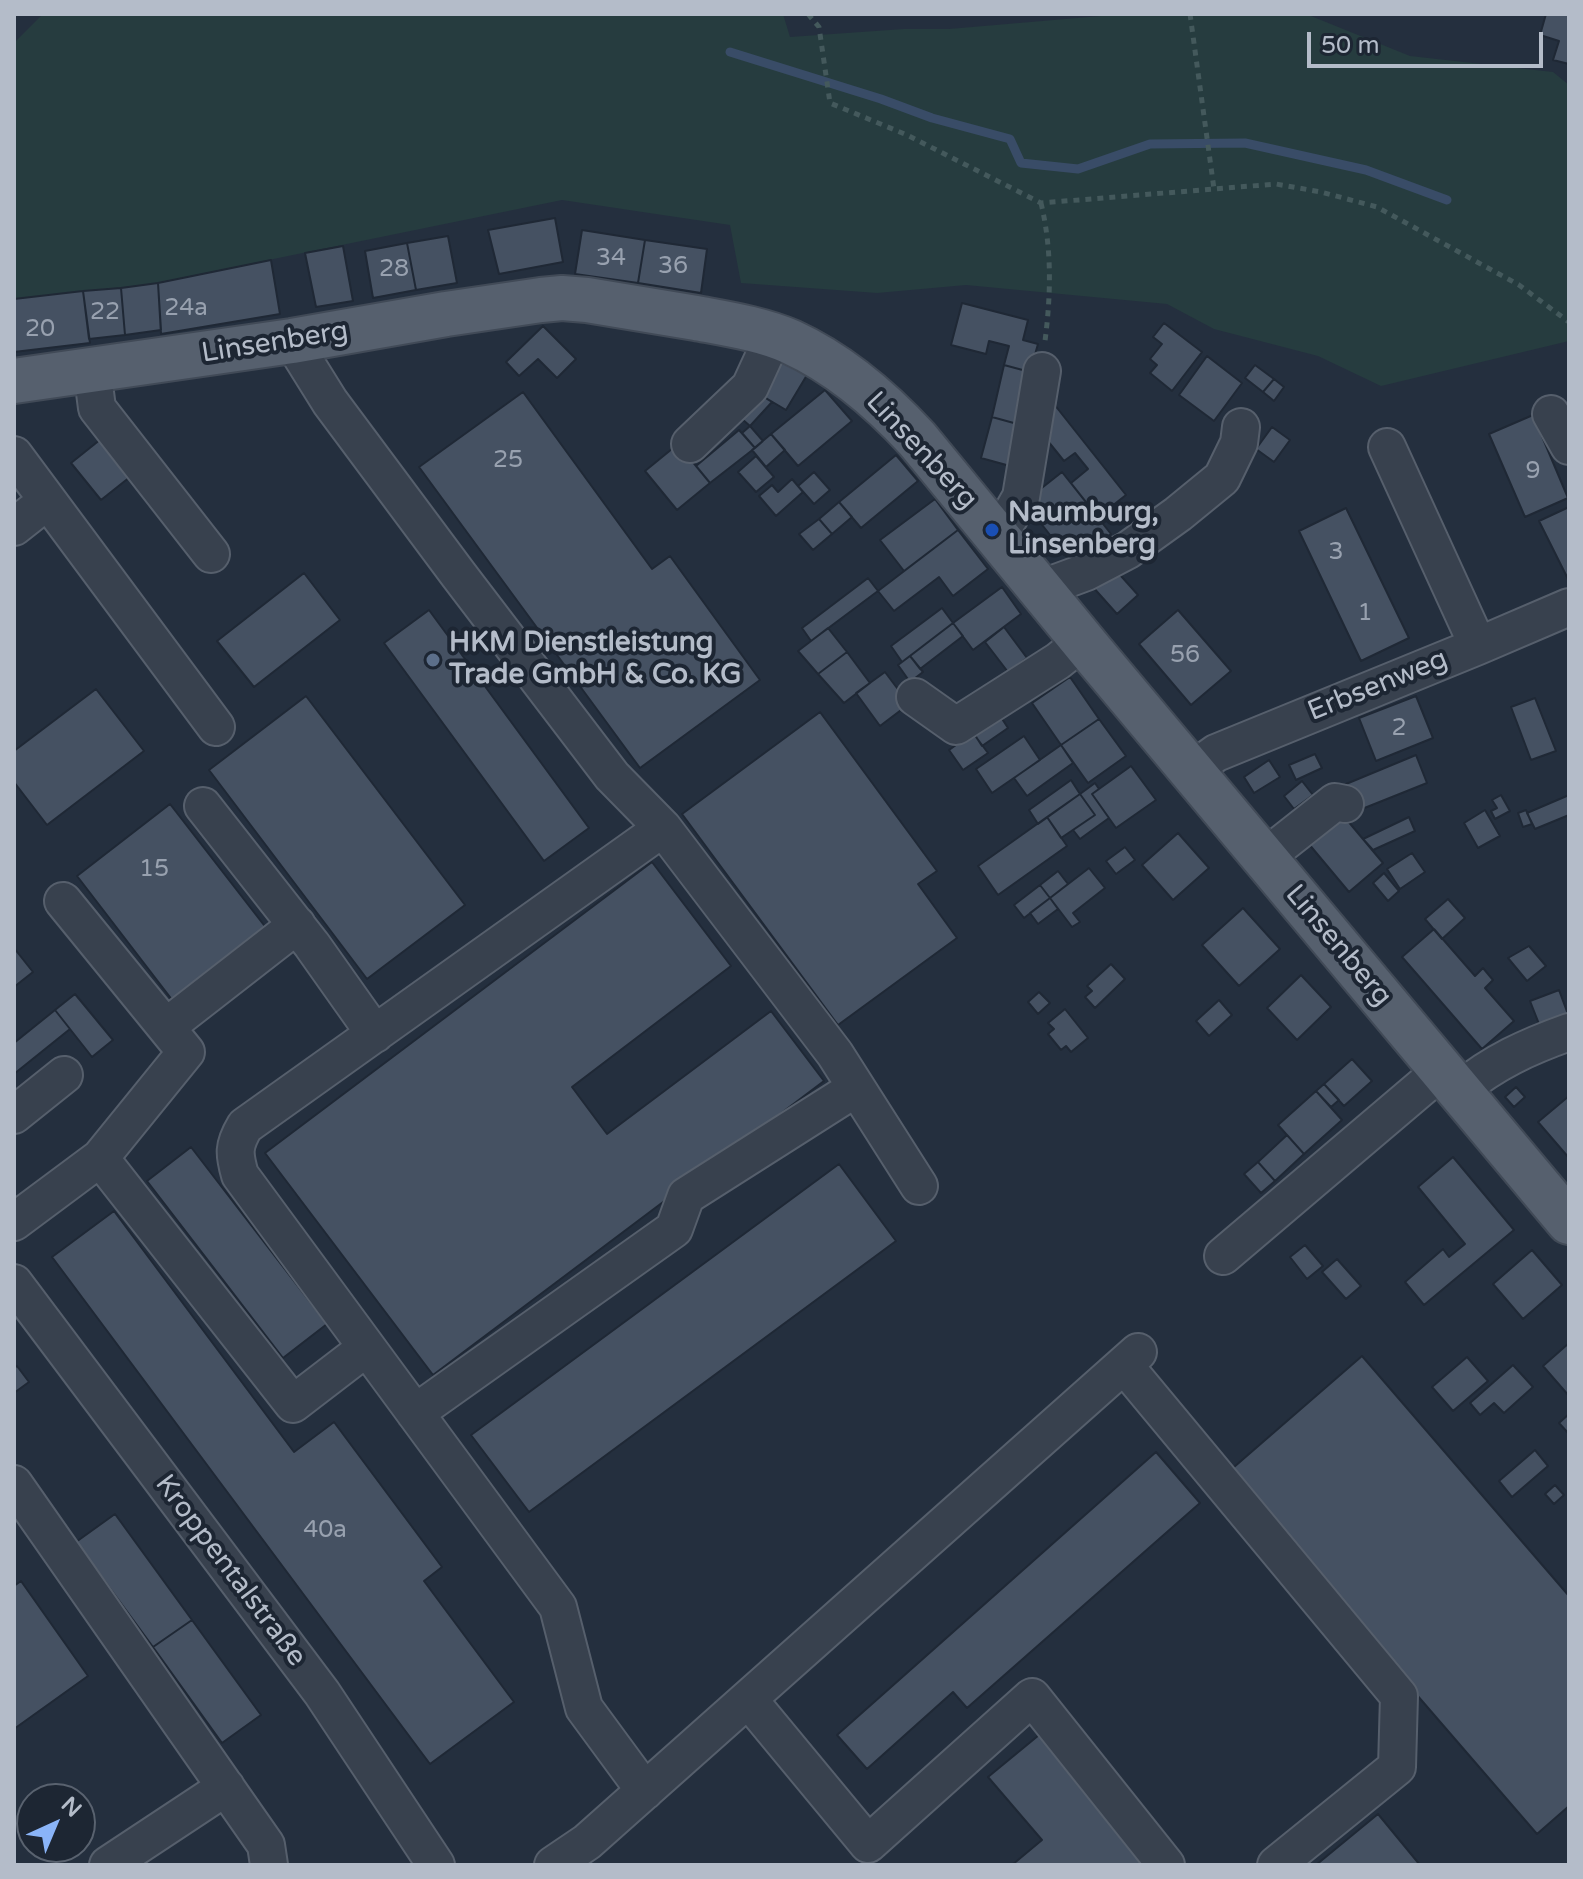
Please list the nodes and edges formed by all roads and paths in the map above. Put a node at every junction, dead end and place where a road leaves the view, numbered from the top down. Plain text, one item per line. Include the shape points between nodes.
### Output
1 (808, 14) edge
2 (1190, 14) edge
3 (1214, 189) junction
4 (1041, 203) junction
5 (1569, 322) edge
6 (770, 334) junction
7 (292, 341) junction
8 (92, 369) junction
9 (1042, 371) joint
10 (14, 381) edge
11 (1551, 414) dead end
12 (1241, 427) dead end
13 (690, 444) dead end
14 (1569, 446) edge
15 (1387, 447) dead end
16 (14, 455) edge
17 (47, 501) junction
18 (14, 527) edge
19 (992, 530) junction
20 (211, 554) dead end
21 (1040, 589) junction
22 (1569, 607) edge
23 (1087, 646) junction
24 (1478, 646) junction
25 (915, 697) dead end
26 (1007, 710) dead end
27 (216, 727) dead end
28 (1191, 771) junction
29 (1345, 804) dead end
30 (203, 806) dead end
31 (663, 828) junction
32 (1264, 858) junction
33 (63, 901) dead end
34 (297, 925) junction
35 (166, 1027) junction
36 (1569, 1032) edge
37 (375, 1034) junction
38 (64, 1075) dead end
39 (1451, 1080) junction
40 (856, 1088) junction
41 (14, 1115) edge
42 (100, 1158) junction
43 (919, 1186) dead end
44 (14, 1222) edge
45 (1569, 1222) edge
46 (1223, 1256) dead end
47 (14, 1283) edge
48 (366, 1348) junction
49 (415, 1413) junction
50 (14, 1484) edge
51 (748, 1699) junction
52 (226, 1787) junction
53 (645, 1791) junction
54 (108, 1865) edge
55 (269, 1865) edge
56 (436, 1865) edge
57 (553, 1865) edge
58 (1166, 1865) edge
59 (1276, 1865) edge

1 - 4 path via 819,27 830,103 907,135
2 - 3 path
3 - 4 path
3 - 5 path via 1276,184 1377,207 1519,285
4 - 9 path via 1050,254
6 - 7 main road, Linsenberg via 562,298
6 - 13 street via 750,387
6 - 19 main road, Linsenberg via 812,353 895,415
7 - 8 main road, Linsenberg
7 - 31 street via 330,402 458,574 612,776
8 - 10 main road, Linsenberg
8 - 20 street via 97,408
9 - 19 street via 1021,497 1009,518
11 - 14 street
12 - 21 street via 1222,478 1178,514 1128,550
15 - 24 street
16 - 17 street
17 - 18 street
17 - 27 street
19 - 21 main road, Linsenberg
21 - 23 main road, Linsenberg
22 - 24 street, Erbsenweg
23 - 25 street via 956,726
23 - 26 street
23 - 28 main road, Linsenberg
24 - 28 street, Erbsenweg via 1216,753
28 - 32 main road, Linsenberg
29 - 32 street via 1335,802
30 - 34 street
31 - 37 street
31 - 40 street
32 - 39 main road, Linsenberg
33 - 35 street
34 - 35 street
34 - 37 street
35 - 42 street via 186,1052
36 - 39 street via 1476,1076
37 - 48 street via 245,1126 235,1157 240,1175
38 - 41 street
39 - 45 main road, Linsenberg
39 - 46 street
40 - 43 street
40 - 49 street via 686,1196 674,1229
42 - 44 street
42 - 48 street via 293,1404
47 - 56 street, Kroppentalstraße via 322,1693
48 - 49 street
49 - 53 street via 558,1607 584,1708
50 - 52 street
51 - 53 street
51 - 58 street via 868,1844 1032,1697
51 - 59 street via 1131,1358 1399,1696 1397,1767
52 - 54 street
52 - 55 street via 266,1845
53 - 57 street

